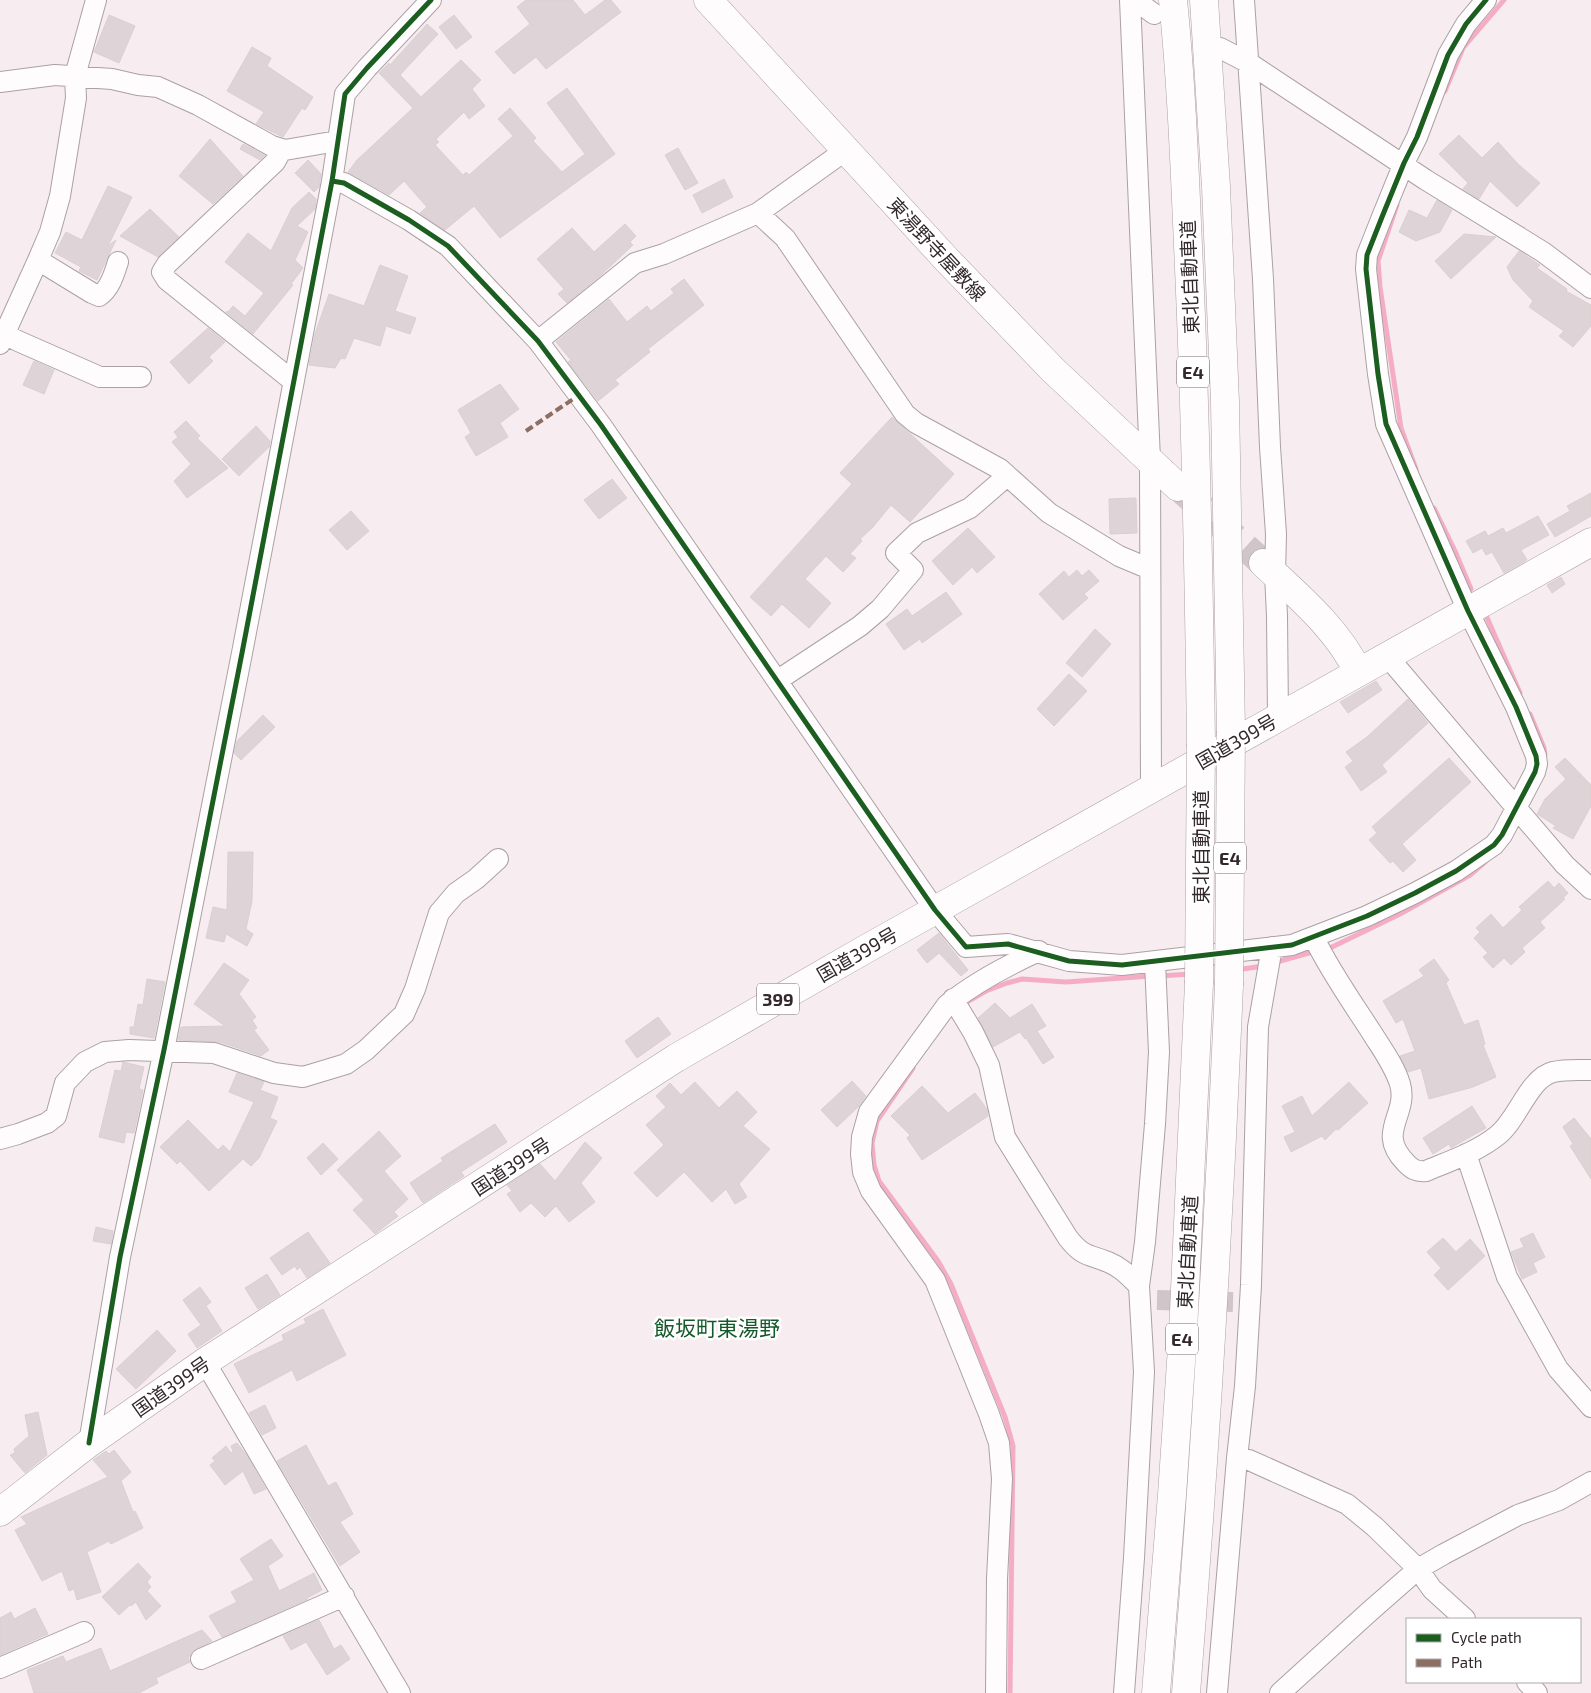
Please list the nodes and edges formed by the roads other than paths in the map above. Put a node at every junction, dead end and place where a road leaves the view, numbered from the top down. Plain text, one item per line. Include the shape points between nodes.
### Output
1 (96, 0) edge
2 (431, 0) edge
3 (708, 0) edge
4 (1130, 0) edge
5 (1135, 0) edge
6 (1204, 0) edge
7 (1244, 0) edge
8 (1486, 0) edge
9 (1164, 7) edge
10 (1220, 48) dead end
11 (1249, 63) junction
12 (75, 76) junction
13 (0, 82) edge
14 (337, 141) junction
15 (282, 149) junction
16 (846, 150) junction
17 (1406, 165) junction
18 (332, 181) junction
19 (758, 213) junction
20 (38, 260) junction
21 (118, 262) dead end
22 (1591, 288) edge
23 (2, 339) edge
24 (538, 341) junction
25 (142, 377) dead end
26 (293, 381) junction
27 (1150, 460) junction
28 (1007, 476) junction
29 (1178, 486) tunnel mouth
30 (1591, 542) edge
31 (1269, 568) junction
32 (1150, 569) junction
33 (1468, 611) junction
34 (1388, 656) junction
35 (1358, 672) junction
36 (778, 680) junction
37 (1278, 717) junction
38 (1151, 789) junction
39 (1523, 815) junction
40 (498, 859) dead end
41 (1591, 889) edge
42 (935, 910) junction
43 (1318, 946) junction
44 (1039, 951) junction
45 (1270, 959) junction
46 (1155, 971) junction
47 (958, 1006) junction
48 (164, 1050) junction
49 (1591, 1070) edge
50 (0, 1139) edge
51 (1466, 1154) junction
52 (1145, 1296) junction
53 (205, 1362) junction
54 (1591, 1407) edge
55 (89, 1443) junction
56 (1236, 1458) junction
57 (1591, 1482) edge
58 (0, 1512) edge
59 (1418, 1570) junction
60 (344, 1596) junction
61 (1464, 1618) edge
62 (84, 1632) dead end
63 (201, 1659) dead end
64 (0, 1668) edge
65 (1528, 1683) edge
66 (400, 1693) edge
67 (996, 1693) edge
68 (1124, 1693) edge
69 (1156, 1693) edge
70 (1186, 1693) edge
71 (1217, 1693) edge
72 (1280, 1693) edge
73 (1537, 1693) edge

1 - 12 street
2 - 14 street via 346,94
3 - 16 main road, 東湯野寺屋敷線
4 - 27 street
5 - 9 street
6 - 70 main road, 東北自動車道 / E4, bridge via 1225,402 1231,731 1229,985 1202,1496
7 - 11 street
8 - 17 street via 1466,24 1448,55
9 - 69 main road, 東北自動車道 / E4, bridge via 1185,176 1195,406 1201,744 1199,984 1183,1333
10 - 11 street
11 - 17 street
11 - 31 street via 1276,534
12 - 13 street via 56,75
12 - 15 street via 158,87
12 - 20 street via 76,98 60,196
14 - 15 street
14 - 18 street
15 - 26 street via 274,162 162,272 167,280
16 - 19 street
16 - 27 main road, 東湯野寺屋敷線 via 1053,370
17 - 22 street via 1543,252
17 - 33 street via 1368,255 1366,269 1378,374 1386,424
18 - 24 street via 344,183 448,246
18 - 26 street
19 - 24 street via 664,254 635,263
19 - 28 street via 785,238 905,414
20 - 21 street via 99,296 110,284
20 - 23 street
23 - 25 street via 18,341 100,377
24 - 36 street via 596,417
26 - 48 street
27 - 29 main road, 東湯野寺屋敷線
27 - 32 street
28 - 32 street via 1049,513 1119,556
28 - 36 street via 970,508 917,533 896,553 913,570 880,609 860,626
30 - 33 main road, 国道399号 / 399
31 - 35 main road via 1342,643
31 - 37 street via 1277,616
32 - 38 street
33 - 34 main road, 国道399号 / 399
33 - 39 street via 1516,707 1536,756 1536,772
34 - 35 main road, 国道399号 / 399
34 - 39 street
35 - 37 main road, 国道399号 / 399
36 - 42 street
37 - 38 main road, 国道399号 / 399
38 - 42 main road, 国道399号 / 399
39 - 41 street via 1565,865
39 - 43 street via 1494,845 1456,871 1367,916
40 - 48 street via 456,892 439,913 404,1014 346,1064 303,1078 274,1073 214,1053
42 - 44 street via 966,947 1008,944
42 - 53 main road, 国道399号 / 399 via 676,1058
43 - 45 street via 1292,945
43 - 51 street via 1390,1062 1400,1084 1401,1099 1392,1132 1396,1151 1412,1169 1419,1172
44 - 46 street via 1069,961
44 - 47 street via 998,970
45 - 46 street
45 - 56 street via 1258,1027 1241,1302 1245,1386
46 - 52 street via 1159,1052 1145,1242
47 - 52 street via 989,1065 1005,1136 1068,1238 1078,1250 1124,1271
47 - 67 street via 947,1005 869,1112 861,1154 863,1172 871,1191 936,1280 999,1443 1002,1479
48 - 50 street via 105,1052 85,1062 65,1083 56,1116 47,1123
48 - 55 street via 120,1257
49 - 51 street via 1551,1072 1539,1079 1508,1126
51 - 54 street via 1507,1277 1558,1370
52 - 68 street via 1144,1372
53 - 55 main road, 国道399号 / 399
53 - 60 street
55 - 58 main road, 国道399号 / 399
56 - 59 street via 1249,1460 1347,1504
56 - 71 street
57 - 59 street via 1559,1500 1518,1515
59 - 61 street via 1432,1589
59 - 72 street
60 - 63 street
60 - 66 street
62 - 64 street
65 - 73 street

